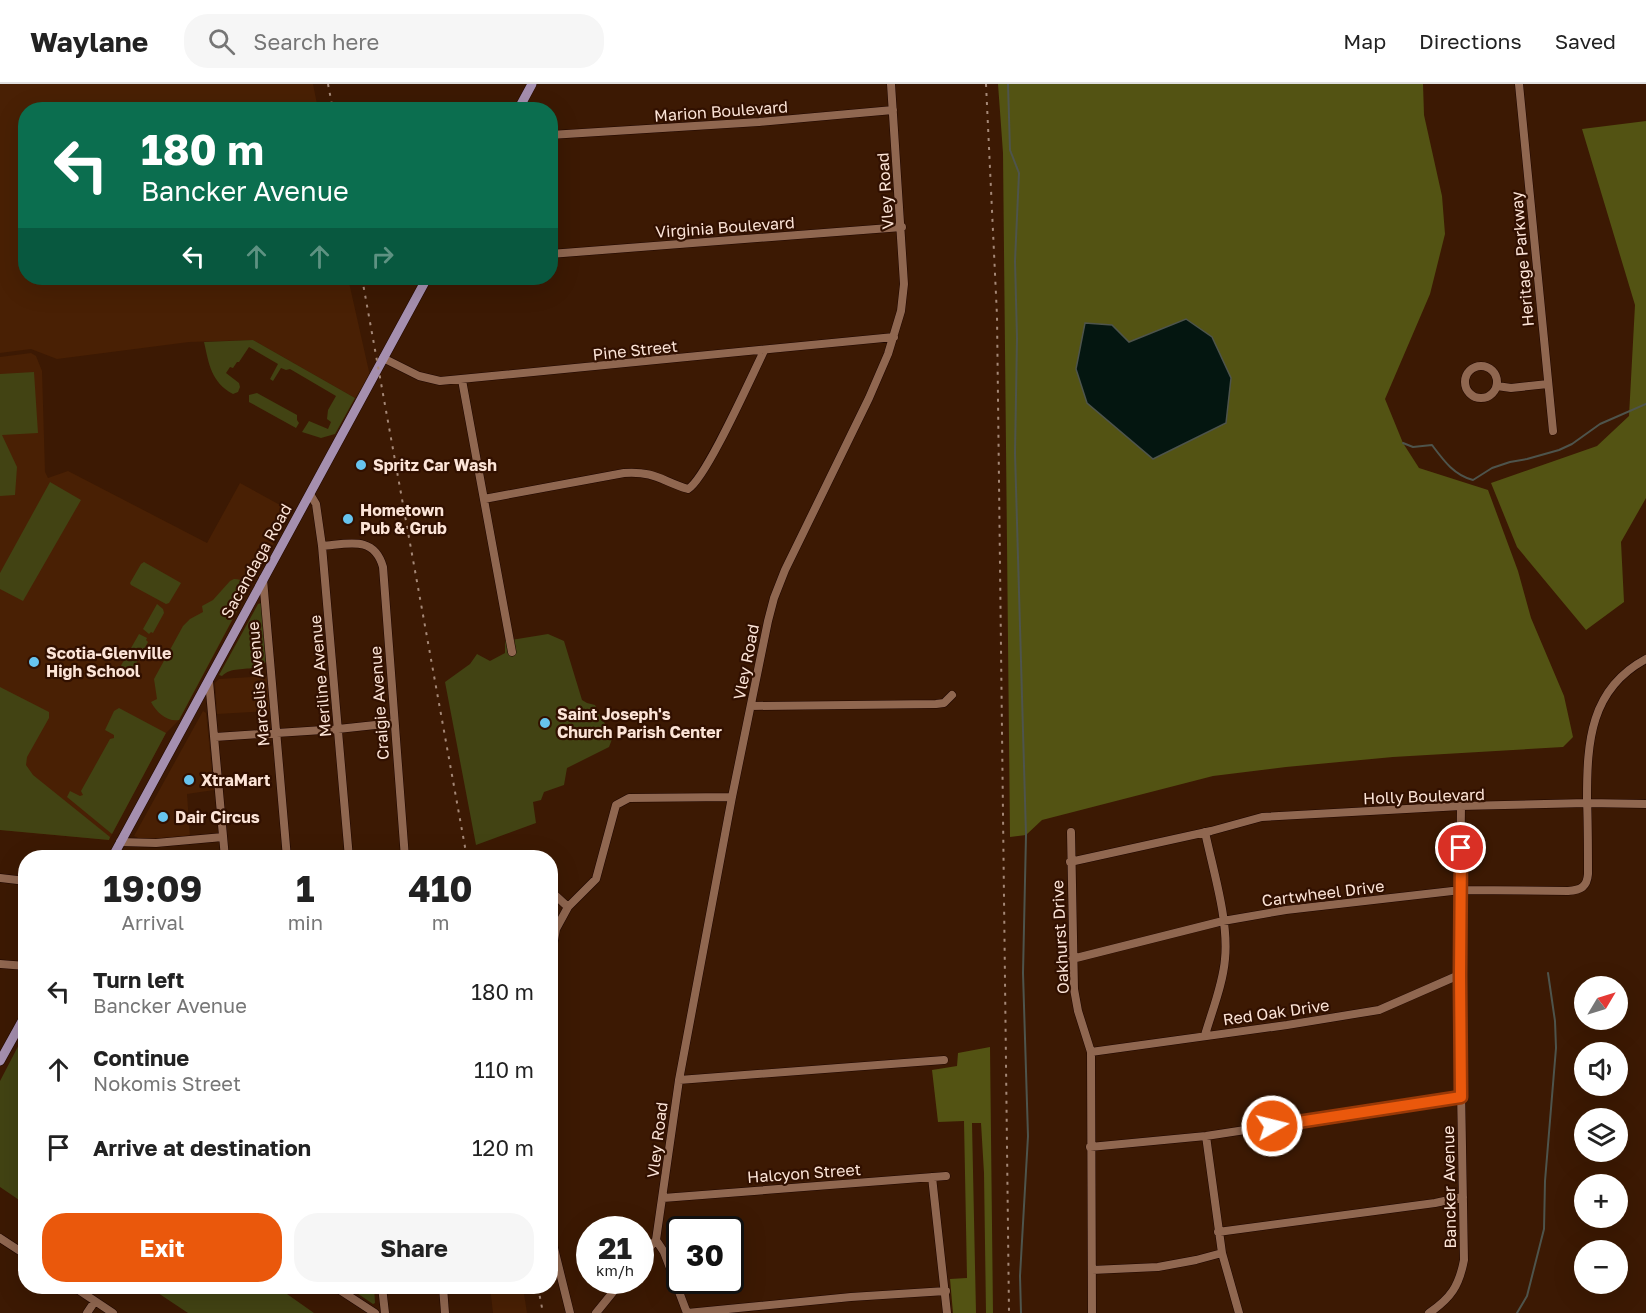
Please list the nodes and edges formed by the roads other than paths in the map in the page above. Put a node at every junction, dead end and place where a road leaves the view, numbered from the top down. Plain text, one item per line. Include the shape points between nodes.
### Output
1 (532, 84) edge
2 (891, 84) edge
3 (1519, 84) edge
4 (522, 102) edge
5 (893, 110) junction
6 (558, 135) edge
7 (902, 227) junction
8 (558, 253) edge
9 (423, 285) edge
10 (894, 337) junction
11 (764, 351) junction
12 (383, 358) junction
13 (462, 380) junction
14 (1548, 384) junction
15 (1497, 386) junction
16 (1552, 431) dead end
17 (310, 494) junction
18 (484, 499) junction
19 (322, 546) junction
20 (263, 579) junction
21 (512, 652) dead end
22 (1646, 659) edge
23 (209, 681) junction
24 (952, 695) dead end
25 (751, 706) junction
26 (394, 723) junction
27 (338, 729) junction
28 (277, 734) junction
29 (216, 738) junction
30 (732, 797) junction
31 (1587, 803) junction
32 (1646, 804) edge
33 (1461, 806) junction
34 (1071, 832) dead end
35 (1205, 832) junction
36 (223, 837) junction
37 (120, 842) junction
38 (116, 850) edge
39 (224, 850) edge
40 (286, 850) edge
41 (348, 850) edge
42 (404, 850) edge
43 (1070, 862) junction
44 (0, 878) edge
45 (18, 879) edge
46 (1461, 890) junction
47 (558, 898) edge
48 (568, 907) junction
49 (1223, 921) junction
50 (558, 923) edge
51 (1072, 960) junction
52 (0, 964) edge
53 (18, 965) edge
54 (1460, 975) junction
55 (18, 1026) edge
56 (1205, 1035) junction
57 (4, 1046) edge
58 (1091, 1052) junction
59 (944, 1060) dead end
60 (0, 1061) edge
61 (679, 1080) junction
62 (1461, 1097) junction
63 (1206, 1136) junction
64 (1090, 1147) junction
65 (946, 1176) dead end
66 (932, 1177) junction
67 (1463, 1197) junction
68 (663, 1198) junction
69 (1218, 1232) junction
70 (0, 1238) edge
71 (656, 1240) junction
72 (654, 1242) edge
73 (18, 1250) edge
74 (1222, 1253) junction
75 (558, 1264) edge
76 (1092, 1270) junction
77 (946, 1291) junction
78 (84, 1294) edge
79 (346, 1294) edge
80 (383, 1294) edge
81 (444, 1294) edge
82 (611, 1294) edge
83 (95, 1301) junction
84 (87, 1313) edge
85 (113, 1313) edge
86 (375, 1313) edge
87 (385, 1313) edge
88 (445, 1313) edge
89 (570, 1313) edge
90 (596, 1313) edge
91 (687, 1313) edge
92 (947, 1313) edge
93 (1092, 1313) edge
94 (1239, 1313) edge
95 (1429, 1313) edge

1 - 4 main road
2 - 5 street, Vley Road
3 - 14 street, Heritage Parkway
5 - 6 street, Marion Boulevard
5 - 7 street, Vley Road
7 - 8 street, Virginia Boulevard
7 - 10 street, Vley Road via 904,284
9 - 12 main road, Sacandaga Road
10 - 11 street, Pine Street
10 - 25 street, Vley Road via 774,598
11 - 13 street, Pine Street
11 - 18 street via 694,486 688,489 640,472
12 - 13 street, Pine Street via 440,381
12 - 17 main road, Sacandaga Road
13 - 18 street
14 - 15 street
14 - 16 street, Heritage Parkway
15 - 15 street via 1493,372 1484,366 1474,367 1465,380 1467,390 1475,398 1486,398
17 - 19 street, Meriline Avenue via 316,504
17 - 20 main road, Sacandaga Road
18 - 21 street
19 - 26 street, Craigie Avenue via 359,544 379,555
19 - 27 street, Meriline Avenue
20 - 23 main road, Sacandaga Road
20 - 28 street, Marcelis Avenue
22 - 31 street via 1622,675 1600,704 1589,739
23 - 29 street
23 - 37 main road, Sacandaga Road
24 - 25 street via 944,703 936,704
25 - 30 street, Vley Road
26 - 27 street
26 - 42 street, Craigie Avenue
27 - 28 street
27 - 41 street, Meriline Avenue
28 - 29 street
28 - 40 street, Marcelis Avenue
29 - 36 street
30 - 48 street via 629,798 616,805 596,879
30 - 61 street, Vley Road
31 - 32 street, Holly Boulevard
31 - 33 street, Holly Boulevard
31 - 46 street, Cartwheel Drive via 1588,873 1583,888
33 - 35 street, Holly Boulevard via 1262,817
33 - 46 street, Bancker Avenue
34 - 43 street, Oakhurst Drive
35 - 43 street, Holly Boulevard
35 - 49 street
36 - 37 street
36 - 39 street
37 - 38 main road, Sacandaga Road
43 - 51 street, Oakhurst Drive
44 - 45 street
46 - 49 street, Cartwheel Drive
46 - 54 street, Bancker Avenue
47 - 48 street
48 - 50 street
49 - 51 street, Cartwheel Drive
49 - 56 street via 1225,963
51 - 58 street, Oakhurst Drive via 1078,1011
52 - 53 street
54 - 56 street, Red Oak Drive via 1378,1010
54 - 62 street, Bancker Avenue
55 - 57 main road
56 - 58 street, Red Oak Drive
57 - 60 main road
58 - 64 street, Oakhurst Drive
59 - 61 street
61 - 68 street, Vley Road
62 - 63 street
62 - 67 street, Bancker Avenue
63 - 64 street
63 - 69 street
64 - 76 street, Oakhurst Drive
65 - 66 street, Halcyon Street
66 - 68 street, Halcyon Street
66 - 77 street
67 - 69 street
67 - 95 street, Bancker Avenue via 1461,1274 1448,1298
68 - 71 street, Vley Road
69 - 74 street
70 - 73 street
71 - 72 street
71 - 91 street
74 - 76 street via 1158,1267
74 - 94 street
75 - 89 street
76 - 93 street, Oakhurst Drive
77 - 91 street
77 - 92 street
78 - 83 street
79 - 86 street
80 - 87 street
81 - 88 street
82 - 90 street
83 - 84 street
83 - 85 street

